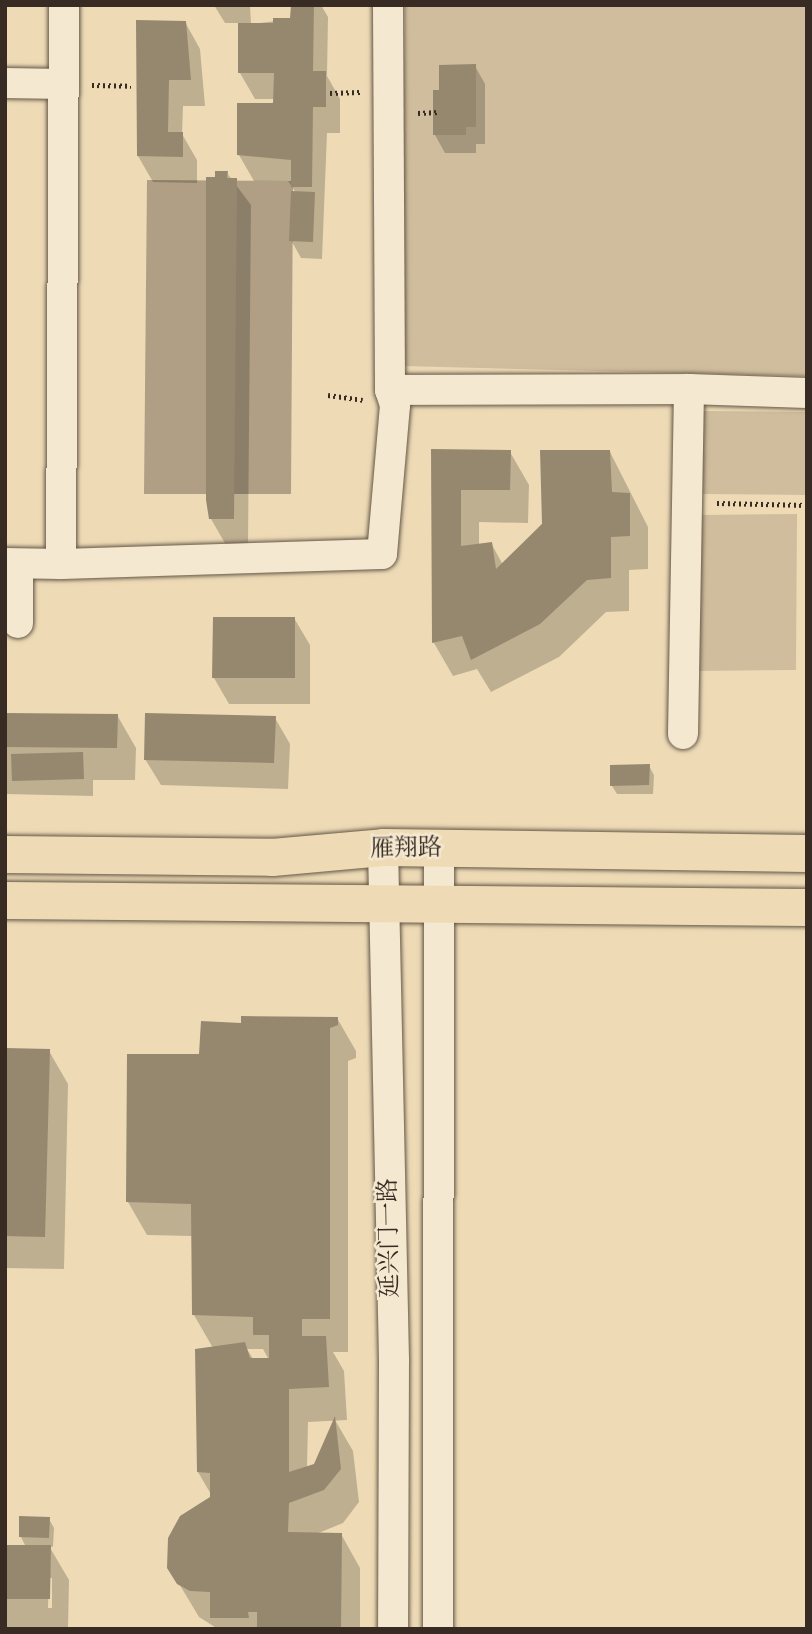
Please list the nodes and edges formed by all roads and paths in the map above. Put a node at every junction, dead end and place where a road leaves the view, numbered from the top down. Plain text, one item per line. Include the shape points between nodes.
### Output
1 (64, 5) edge
2 (388, 5) edge
3 (5, 83) edge
4 (63, 84) junction
5 (131, 86) dead end
6 (689, 389) junction
7 (390, 390) junction
8 (807, 393) edge
9 (687, 503) junction
10 (807, 505) edge
11 (12, 564) edge
12 (61, 564) junction
13 (18, 623) dead end
14 (683, 734) dead end
15 (383, 847) junction
16 (439, 848) junction
17 (807, 853) edge
18 (5, 854) edge
19 (5, 900) edge
20 (384, 906) junction
21 (438, 906) junction
22 (807, 907) edge
23 (393, 1629) edge
24 (438, 1629) edge

1 - 4 street
2 - 7 street
3 - 4 street
4 - 5 path
4 - 12 street
6 - 7 street
6 - 8 street
6 - 9 street
7 - 12 street via 395,405 382,554
9 - 10 path
9 - 14 street
11 - 12 street
11 - 13 street
15 - 16 main road, 雁翔路
15 - 18 main road, 雁翔路 via 272,857
15 - 20 street, 延兴门一路
16 - 17 main road, 雁翔路
16 - 21 street, 延兴门一路
19 - 20 main road
20 - 21 main road
20 - 23 street, 延兴门一路 via 394,1361
21 - 22 main road
21 - 24 street, 延兴门一路

